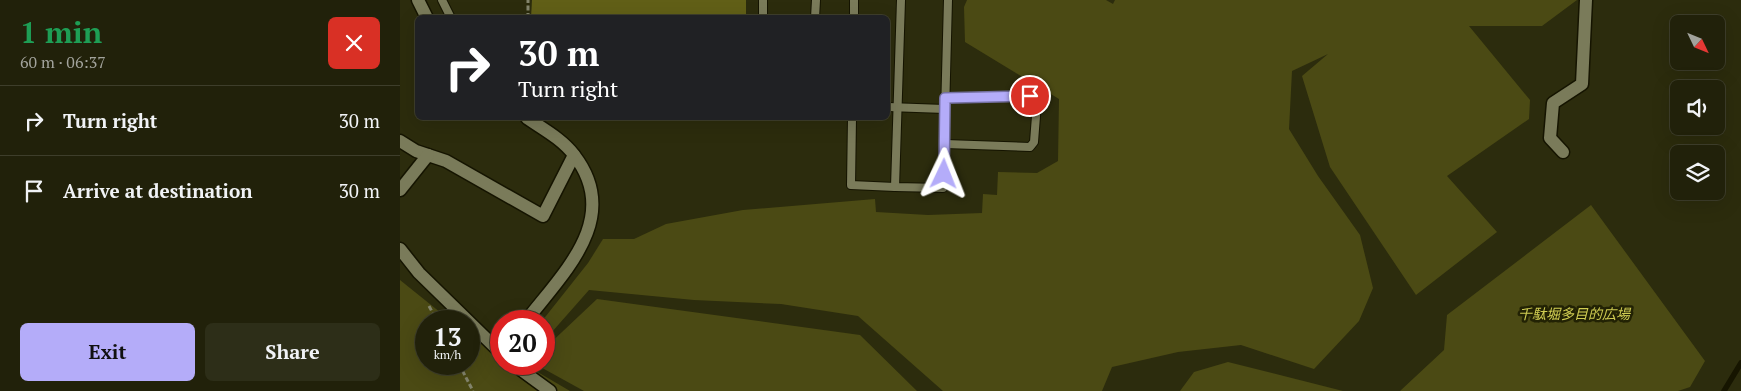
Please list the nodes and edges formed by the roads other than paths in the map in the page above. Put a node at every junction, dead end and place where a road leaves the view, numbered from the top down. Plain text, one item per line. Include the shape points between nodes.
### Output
1 (418, 0) edge
2 (442, 0) edge
3 (763, 0) edge
4 (816, 0) edge
5 (854, 0) edge
6 (901, 0) edge
7 (948, 0) edge
8 (1586, 0) edge
9 (426, 15) edge
10 (450, 15) edge
11 (762, 15) edge
12 (815, 15) edge
13 (854, 15) edge
14 (945, 98) junction
15 (890, 107) edge
16 (898, 108) junction
17 (945, 109) junction
18 (530, 120) edge
19 (852, 120) edge
20 (400, 141) edge
21 (945, 144) junction
22 (1563, 152) dead end
23 (428, 155) junction
24 (574, 155) junction
25 (895, 187) junction
26 (400, 190) edge
27 (400, 249) edge
28 (535, 310) edge
29 (490, 342) edge
30 (528, 375) edge
31 (550, 391) edge

1 - 9 street
2 - 10 lane
3 - 11 lane
4 - 12 lane
5 - 13 lane
6 - 16 lane
7 - 14 lane
8 - 22 street via 1582,84 1553,103 1550,138
14 - 17 lane
14 - 21 lane via 1030,96 1037,103 1034,142 1030,147
15 - 16 lane
16 - 17 lane
16 - 25 lane
17 - 21 lane
18 - 24 street
19 - 25 lane via 851,185
20 - 23 street
21 - 25 lane via 943,188
23 - 24 street via 446,161 543,216
23 - 26 street
24 - 28 street via 586,175 590,190 592,206 588,237
27 - 29 street via 419,273
30 - 31 street

